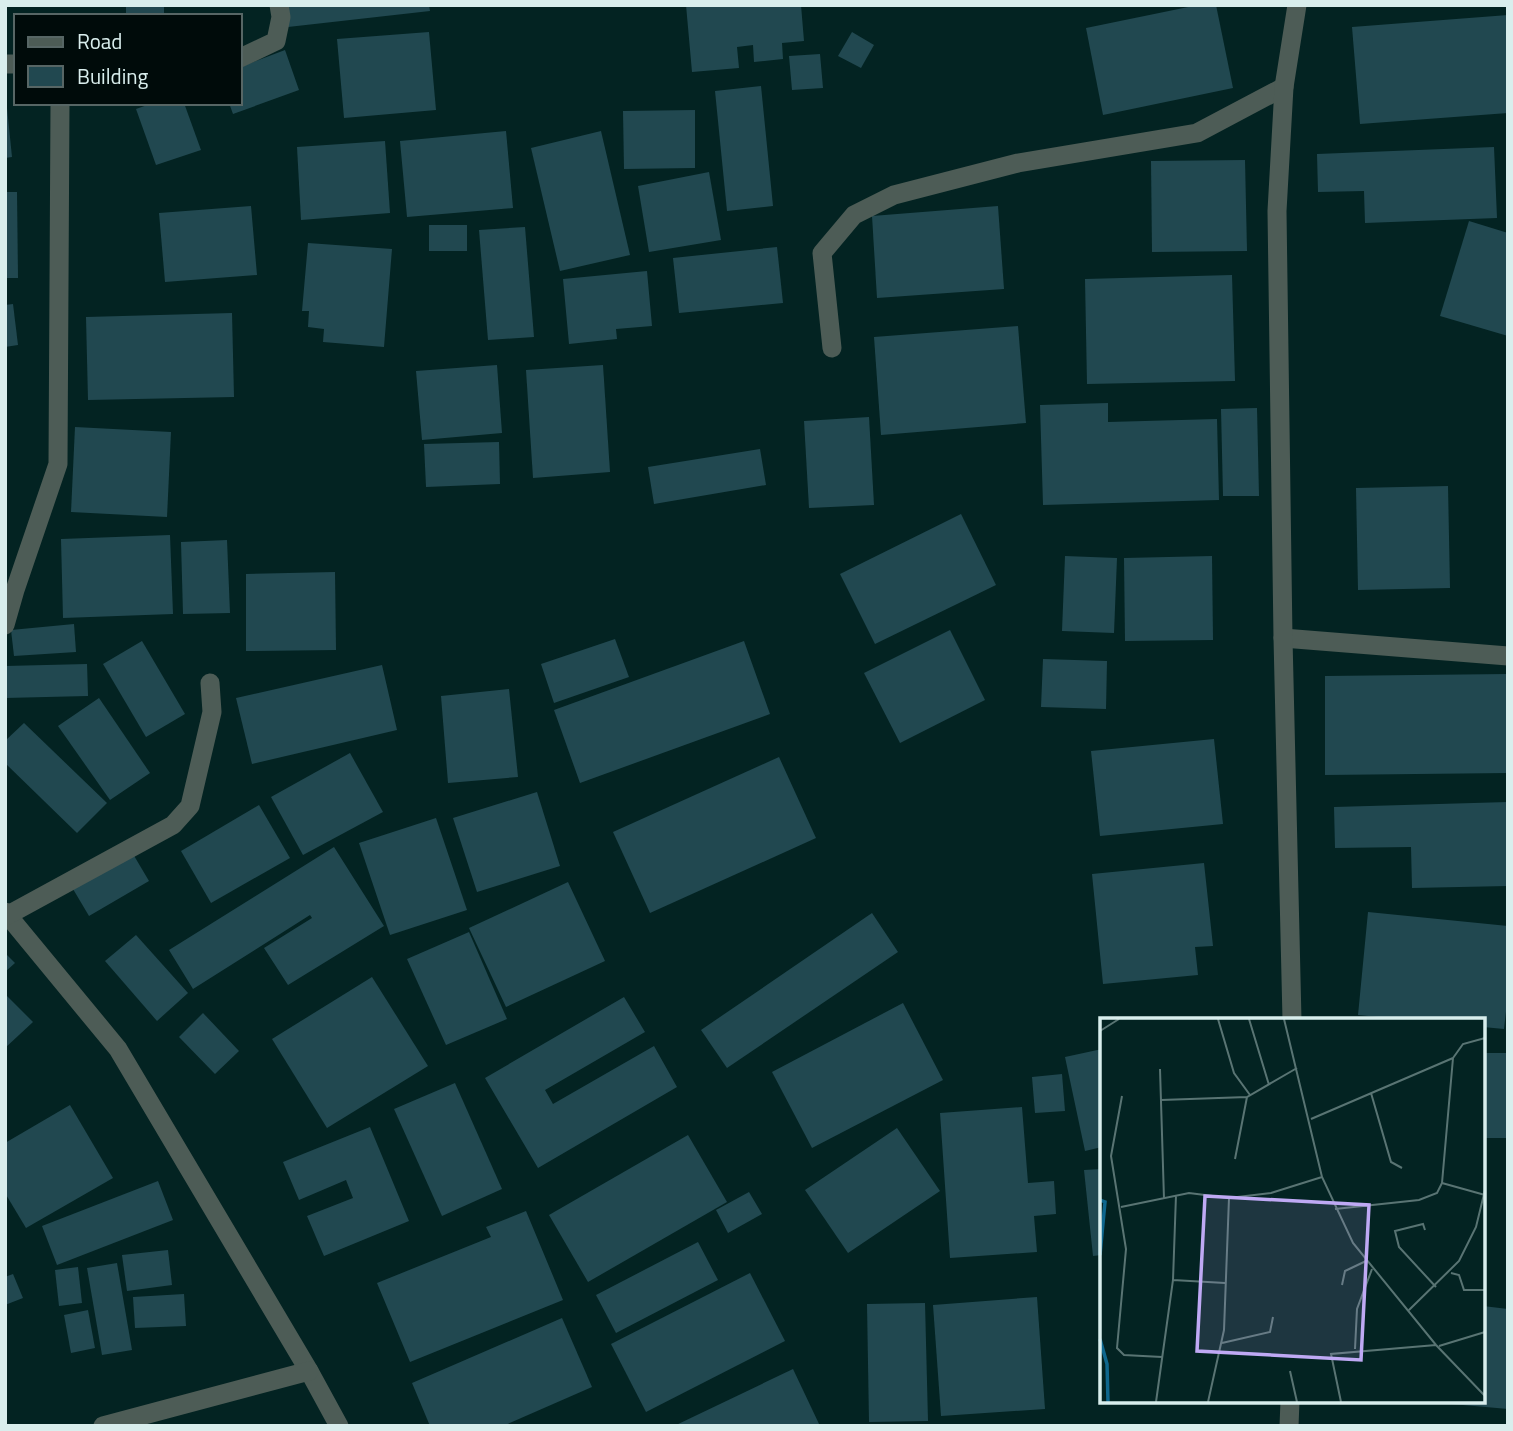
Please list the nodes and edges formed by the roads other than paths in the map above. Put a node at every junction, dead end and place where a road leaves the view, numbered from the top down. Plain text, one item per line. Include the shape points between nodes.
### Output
1 (279, 5) edge
2 (1297, 5) edge
3 (242, 57) edge
4 (1284, 87) junction
5 (60, 105) edge
6 (832, 348) dead end
7 (5, 625) edge
8 (1283, 638) junction
9 (1508, 656) edge
10 (210, 683) dead end
11 (6, 913) edge
12 (1292, 1018) edge
13 (309, 1371) junction
14 (1290, 1403) edge
15 (103, 1426) edge
16 (339, 1426) edge
17 (1289, 1426) edge

1 - 3 street via 276,41
2 - 4 street
4 - 6 street via 1198,134 1018,163 894,195 853,215 822,253
4 - 8 street via 1278,211
5 - 7 street via 58,464
8 - 9 street
8 - 12 street
10 - 11 street via 212,712 190,806 173,825
11 - 13 street via 118,1049
13 - 15 street
13 - 16 street
14 - 17 street

